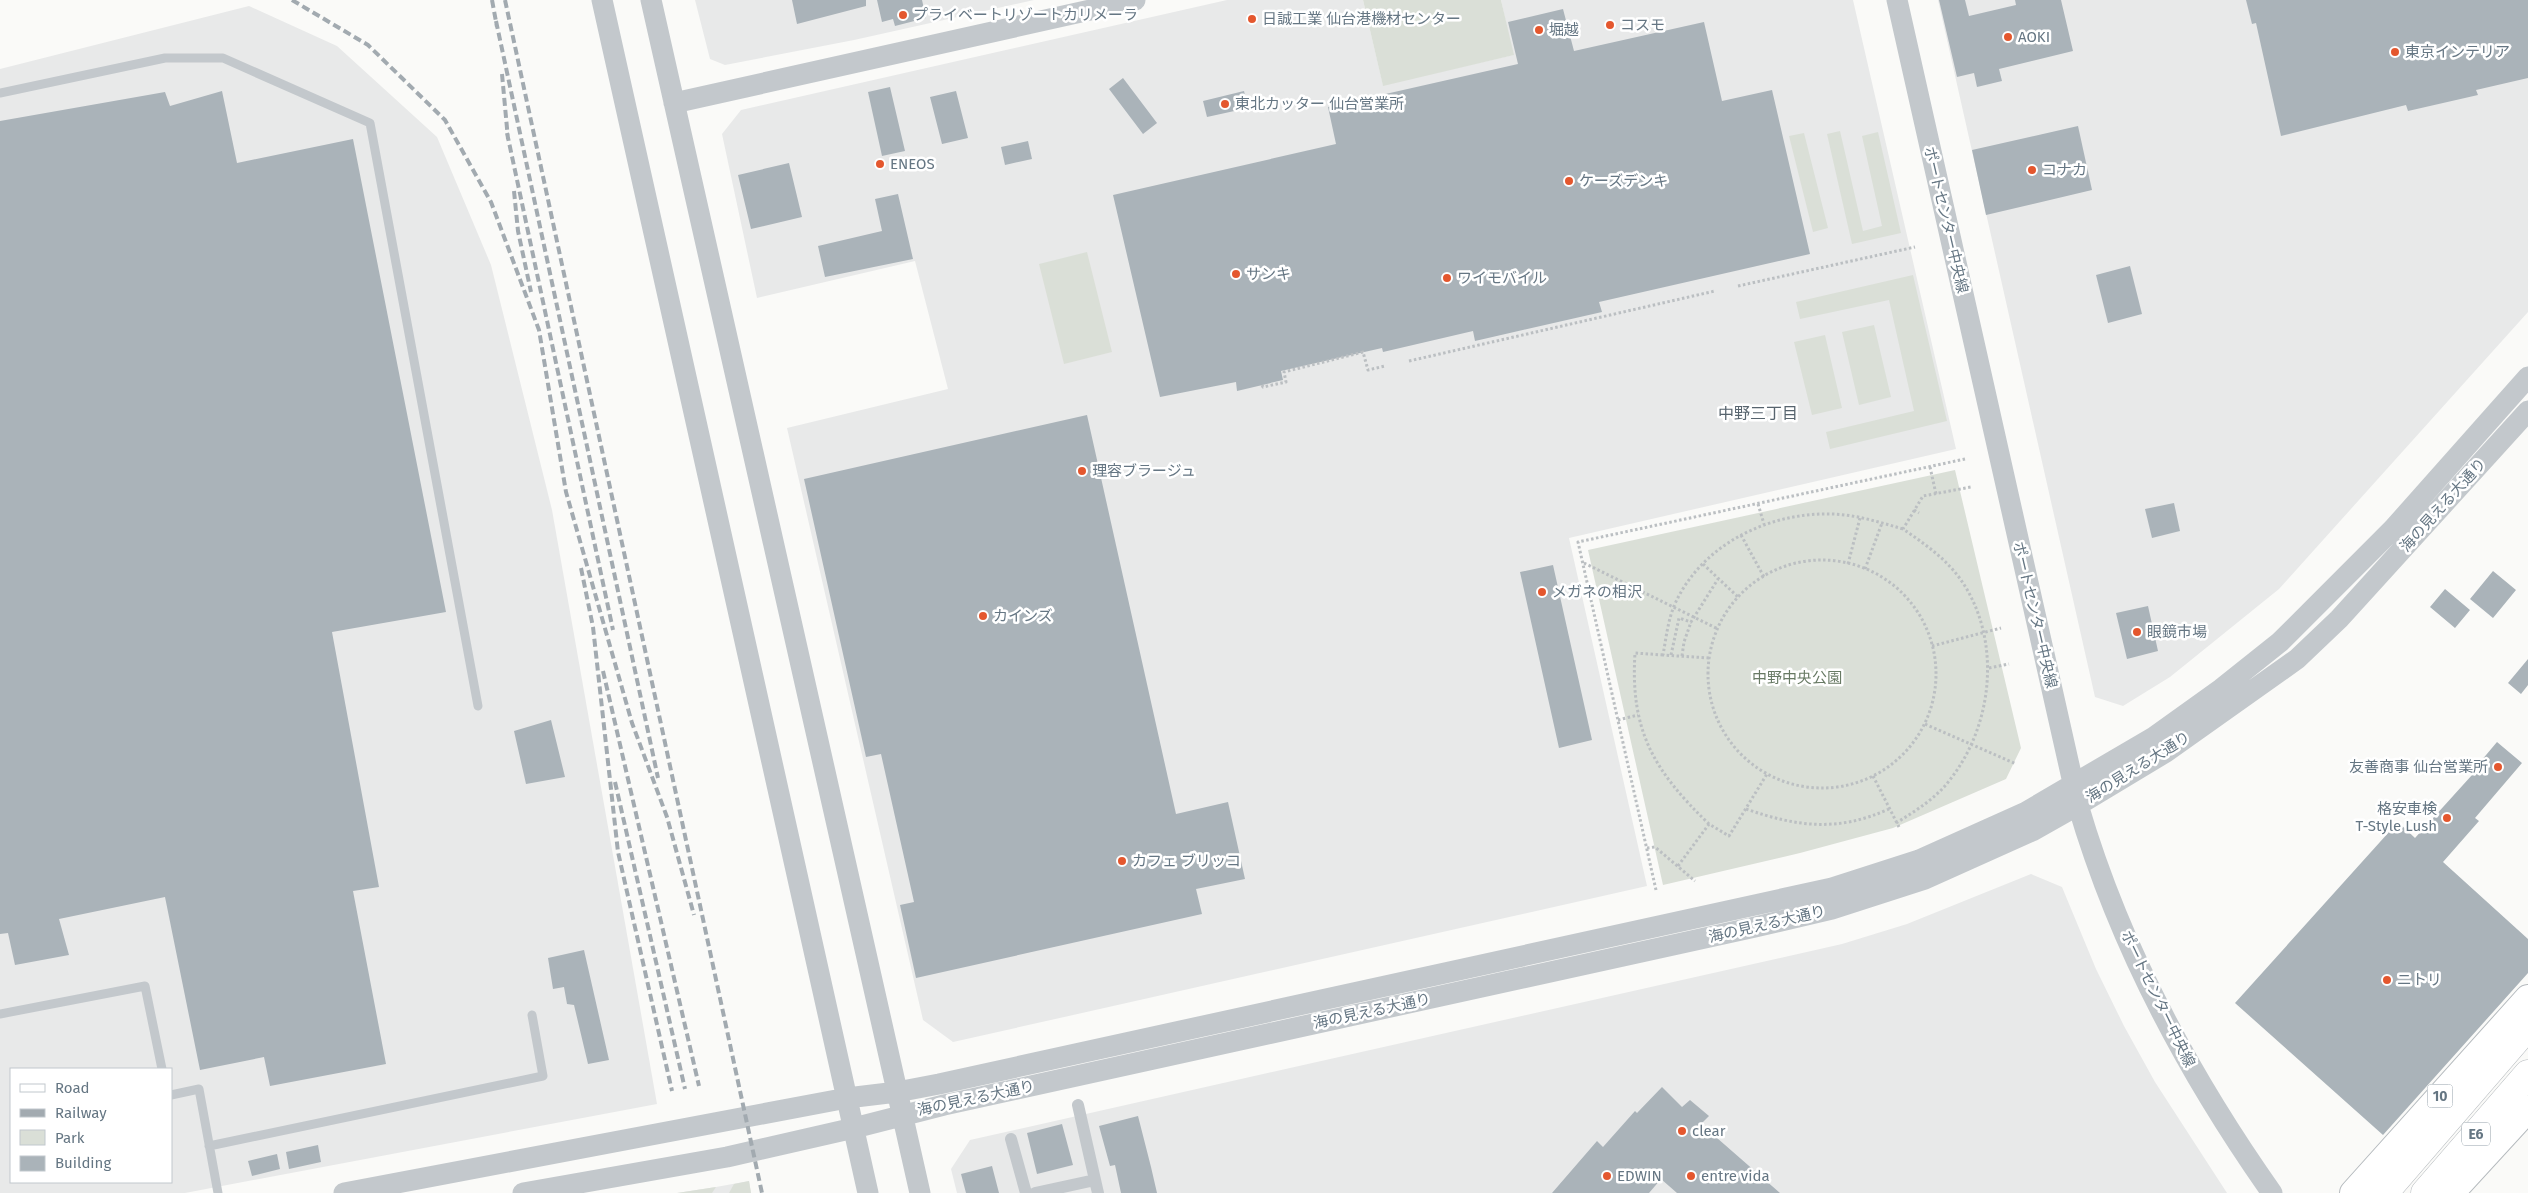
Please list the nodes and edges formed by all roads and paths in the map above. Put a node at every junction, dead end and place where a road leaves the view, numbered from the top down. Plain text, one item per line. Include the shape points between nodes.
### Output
1 (602, 0) edge
2 (651, 0) edge
3 (1135, 0) edge
4 (1897, 0) edge
5 (0, 93) edge
6 (674, 103) junction
7 (1915, 246) dead end
8 (1738, 286) dead end
9 (1715, 291) dead end
10 (1409, 361) dead end
11 (1385, 366) dead end
12 (2528, 377) edge
13 (1262, 385) dead end
14 (2528, 411) edge
15 (1965, 459) dead end
16 (1930, 467) junction
17 (1971, 488) dead end
18 (1936, 494) junction
19 (1758, 504) junction
20 (1914, 510) junction
21 (1919, 513) dead end
22 (1860, 518) junction
23 (1882, 523) junction
24 (1764, 524) junction
25 (1903, 529) junction
26 (1741, 535) junction
27 (1583, 563) junction
28 (1703, 564) junction
29 (1848, 564) junction
30 (1865, 570) junction
31 (1764, 577) junction
32 (1718, 579) junction
33 (1738, 597) junction
34 (1674, 608) junction
35 (1694, 616) junction
36 (1691, 622) junction
37 (2001, 628) dead end
38 (1718, 629) junction
39 (1983, 633) junction
40 (1932, 646) junction
41 (1663, 654) junction
42 (1671, 655) junction
43 (1682, 656) junction
44 (1709, 658) junction
45 (2009, 664) dead end
46 (1989, 668) junction
47 (478, 706) dead end
48 (1638, 715) junction
49 (1618, 720) junction
50 (1925, 724) junction
51 (1970, 744) junction
52 (2016, 764) dead end
53 (1767, 774) junction
54 (1873, 776) junction
55 (2073, 784) junction
56 (2078, 805) junction
57 (1746, 809) junction
58 (1889, 809) junction
59 (1709, 824) junction
60 (1647, 848) junction
61 (1678, 866) junction
62 (1695, 881) dead end
63 (1656, 890) dead end
64 (2528, 998) edge
65 (0, 1014) edge
66 (532, 1015) dead end
67 (2528, 1026) edge
68 (162, 1068) edge
69 (2528, 1074) edge
70 (896, 1092) junction
71 (172, 1095) edge
72 (847, 1098) junction
73 (1078, 1105) dead end
74 (2528, 1109) edge
75 (902, 1114) junction
76 (854, 1128) junction
77 (1011, 1139) dead end
78 (209, 1146) junction
79 (1095, 1180) junction
80 (218, 1193) edge
81 (344, 1193) edge
82 (523, 1193) edge
83 (868, 1193) edge
84 (920, 1193) edge
85 (1026, 1193) edge
86 (1035, 1193) edge
87 (1098, 1193) edge
88 (2272, 1193) edge
89 (2353, 1193) edge
90 (2384, 1193) edge
91 (2425, 1193) edge
92 (2451, 1193) edge

1 - 72 street
2 - 6 street
3 - 6 street
4 - 55 street, ポートセンター中央線
5 - 47 lane via 165,58 223,58 370,122
6 - 70 street
7 - 8 path
9 - 10 path
11 - 13 path via 1368,370 1363,352 1284,372 1286,382
12 - 55 street via 2393,528 2280,642 2154,737
14 - 56 street, 海の見える大通り via 2339,619 2297,659 2166,752
15 - 16 path
16 - 18 path
16 - 19 path
17 - 18 path
18 - 20 path via 1923,496
19 - 24 path
19 - 27 path via 1578,542
20 - 21 path
20 - 25 path
22 - 23 path
22 - 24 path via 1830,514 1792,516
22 - 29 path
23 - 25 path
23 - 30 path
24 - 26 path
25 - 39 path via 1927,546 1962,582 1973,602
26 - 28 path
26 - 31 path
27 - 34 path
27 - 49 path
28 - 32 path
28 - 34 path via 1693,574
29 - 30 path
29 - 31 path via 1830,560 1806,562
30 - 40 path via 1897,588 1914,606
31 - 33 path
32 - 33 path
32 - 35 path
33 - 38 path
34 - 35 path
34 - 41 path
35 - 36 path
35 - 38 path
36 - 42 path via 1679,618
36 - 43 path
37 - 39 path
38 - 44 path
39 - 40 path
39 - 46 path
40 - 50 path via 1936,675 1934,699
41 - 42 path
41 - 48 path via 1635,653 1633,684
42 - 43 path
43 - 44 path
44 - 53 path via 1708,690 1715,716 1727,739 1745,759
45 - 46 path
46 - 51 path via 1982,713
48 - 49 path
48 - 59 path via 1657,765 1683,799
49 - 60 path
50 - 51 path
50 - 54 path via 1912,745 1893,764
51 - 52 path
51 - 58 path via 1953,777 1921,808 1898,825
53 - 54 path via 1792,785 1818,788 1844,786
53 - 57 path
54 - 58 path
55 - 56 street, ポートセンター中央線
55 - 70 street via 2026,812 1919,860 1832,888
56 - 75 street, 海の見える大通り via 2032,831 1925,879 1832,909
56 - 88 street, ポートセンター中央線 via 2092,854 2113,906 2165,1020 2190,1067
57 - 58 path via 1784,821 1812,825 1856,822
57 - 59 path via 1730,836
59 - 61 path
60 - 61 path via 1655,847
60 - 63 path
61 - 62 path
64 - 89 main road, 10
65 - 68 lane via 145,986
66 - 78 lane via 543,1076
67 - 90 highway, E6
69 - 91 highway, E6
70 - 72 street
70 - 75 street
71 - 78 lane via 198,1089
72 - 76 street
72 - 81 street
73 - 79 street
74 - 92 main road
75 - 76 street, 海の見える大通り
75 - 84 street
76 - 82 street, 海の見える大通り via 727,1157
76 - 83 street
77 - 85 street
78 - 80 lane
79 - 86 street
79 - 87 street

